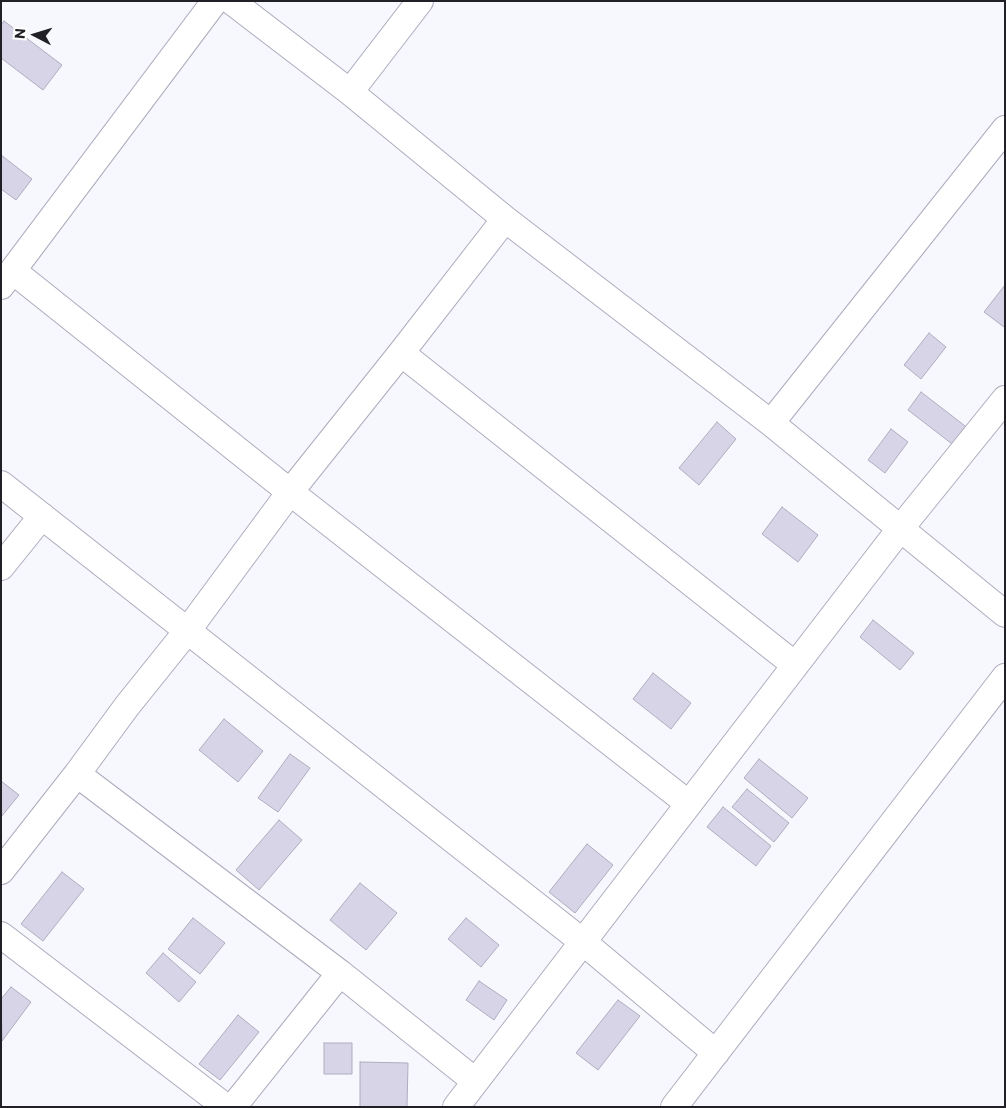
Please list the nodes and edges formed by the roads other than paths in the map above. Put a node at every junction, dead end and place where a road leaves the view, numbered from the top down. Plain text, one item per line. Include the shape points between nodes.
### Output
1 (215, 1) edge
2 (231, 1) edge
3 (420, 1) edge
4 (350, 92) junction
5 (1005, 129) edge
6 (505, 219) junction
7 (7, 278) edge
8 (401, 353) junction
9 (1005, 399) edge
10 (771, 423) junction
11 (1, 484) edge
12 (290, 492) junction
13 (42, 516) junction
14 (900, 529) junction
15 (1, 567) edge
16 (1005, 614) edge
17 (188, 630) junction
18 (795, 665) junction
19 (1005, 677) edge
20 (77, 774) junction
21 (689, 804) junction
22 (1, 871) edge
23 (1, 935) edge
24 (583, 942) junction
25 (340, 973) junction
26 (716, 1052) junction
27 (475, 1081) junction
28 (226, 1107) edge
29 (233, 1107) edge
30 (456, 1107) edge
31 (674, 1107) edge

1 - 7 street
2 - 4 street
3 - 4 street
4 - 6 street
5 - 10 street
6 - 8 street
6 - 10 street
7 - 12 street
8 - 12 street
8 - 18 street
9 - 14 street
10 - 14 street
11 - 13 street
12 - 17 street
12 - 21 street
13 - 15 street
13 - 17 street
14 - 16 street
14 - 18 street
17 - 20 street
17 - 24 street
18 - 21 street
19 - 26 street
20 - 22 street
20 - 25 street
21 - 24 street
23 - 28 street
24 - 26 street
24 - 27 street
25 - 27 street
25 - 29 street
26 - 31 street
27 - 30 street

